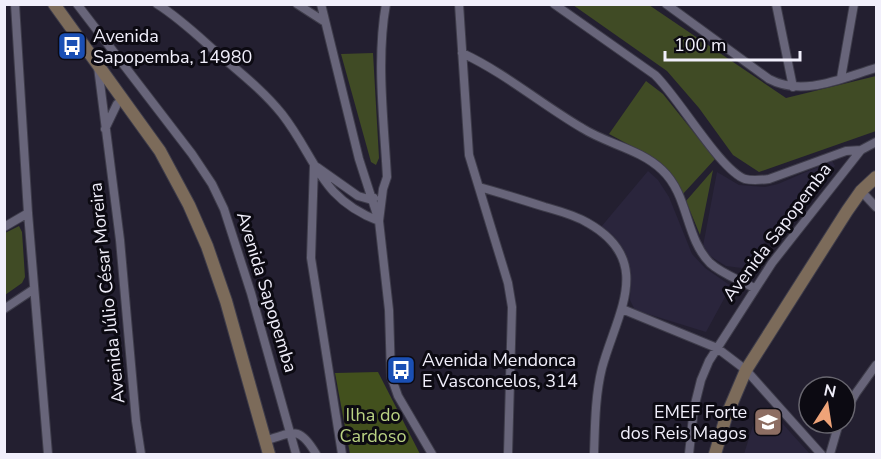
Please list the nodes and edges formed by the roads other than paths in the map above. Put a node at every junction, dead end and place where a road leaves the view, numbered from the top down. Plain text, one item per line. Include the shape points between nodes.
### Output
1 (15, 4) edge
2 (54, 4) edge
3 (77, 4) edge
4 (157, 4) edge
5 (297, 4) edge
6 (321, 4) edge
7 (386, 4) edge
8 (459, 4) edge
9 (554, 4) edge
10 (666, 4) edge
11 (776, 4) edge
12 (854, 4) edge
13 (325, 22) junction
14 (462, 52) junction
15 (97, 64) junction
16 (876, 69) edge
17 (841, 78) junction
18 (793, 87) junction
19 (122, 100) junction
20 (105, 129) junction
21 (876, 142) edge
22 (861, 150) junction
23 (314, 165) junction
24 (876, 177) edge
25 (479, 187) junction
26 (383, 189) junction
27 (861, 191) junction
28 (372, 200) junction
29 (876, 207) edge
30 (28, 213) junction
31 (379, 221) junction
32 (4, 227) edge
33 (754, 288) junction
34 (34, 290) junction
35 (4, 309) edge
36 (622, 309) junction
37 (717, 348) junction
38 (876, 365) edge
39 (746, 370) junction
40 (857, 392) edge
41 (290, 433) junction
42 (836, 435) edge
43 (265, 441) junction
44 (48, 454) edge
45 (141, 454) edge
46 (269, 454) edge
47 (297, 454) edge
48 (316, 454) edge
49 (342, 454) edge
50 (432, 454) edge
51 (508, 454) edge
52 (594, 454) edge
53 (689, 454) edge
54 (715, 454) edge
55 (820, 454) edge
56 (830, 454) edge

1 - 30 street
2 - 15 main road
3 - 41 street, Avenida Sapopemba via 212,184 251,293
4 - 23 street via 257,86 282,115
5 - 13 street
6 - 13 street
7 - 26 street via 383,100 387,177
8 - 14 street
9 - 22 street via 661,81 721,158 745,178 769,178 846,151
10 - 18 street via 769,79
11 - 18 street
12 - 17 street
13 - 28 street via 358,159
14 - 25 street via 470,155
14 - 33 street via 491,67 582,129 661,169 676,187 704,255 717,268
15 - 19 main road
15 - 20 street, Avenida Júlio César Moreira
16 - 17 street
17 - 18 street
19 - 20 street
19 - 43 main road via 160,151 207,246
20 - 45 street, Avenida Júlio César Moreira
21 - 22 street, Avenida Sapopemba
22 - 33 street, Avenida Sapopemba
23 - 28 street via 358,196
23 - 31 street via 339,199
23 - 49 street via 312,266
24 - 27 main road
25 - 36 street via 566,213 597,229 612,243 628,274
25 - 51 street via 512,307
26 - 28 street
26 - 31 street
27 - 29 street
27 - 39 main road
28 - 31 street
30 - 32 street
30 - 34 street
31 - 50 street via 389,310 391,376 398,396
33 - 37 street, Avenida Sapopemba
34 - 35 street
34 - 44 street
36 - 37 street
36 - 52 street via 602,368
37 - 39 street
37 - 53 street, Avenida Sapopemba via 701,380
38 - 40 street
39 - 54 main road
39 - 55 street
41 - 43 street
41 - 47 street, Avenida Sapopemba
41 - 48 street via 303,435
42 - 56 street
43 - 46 main road

